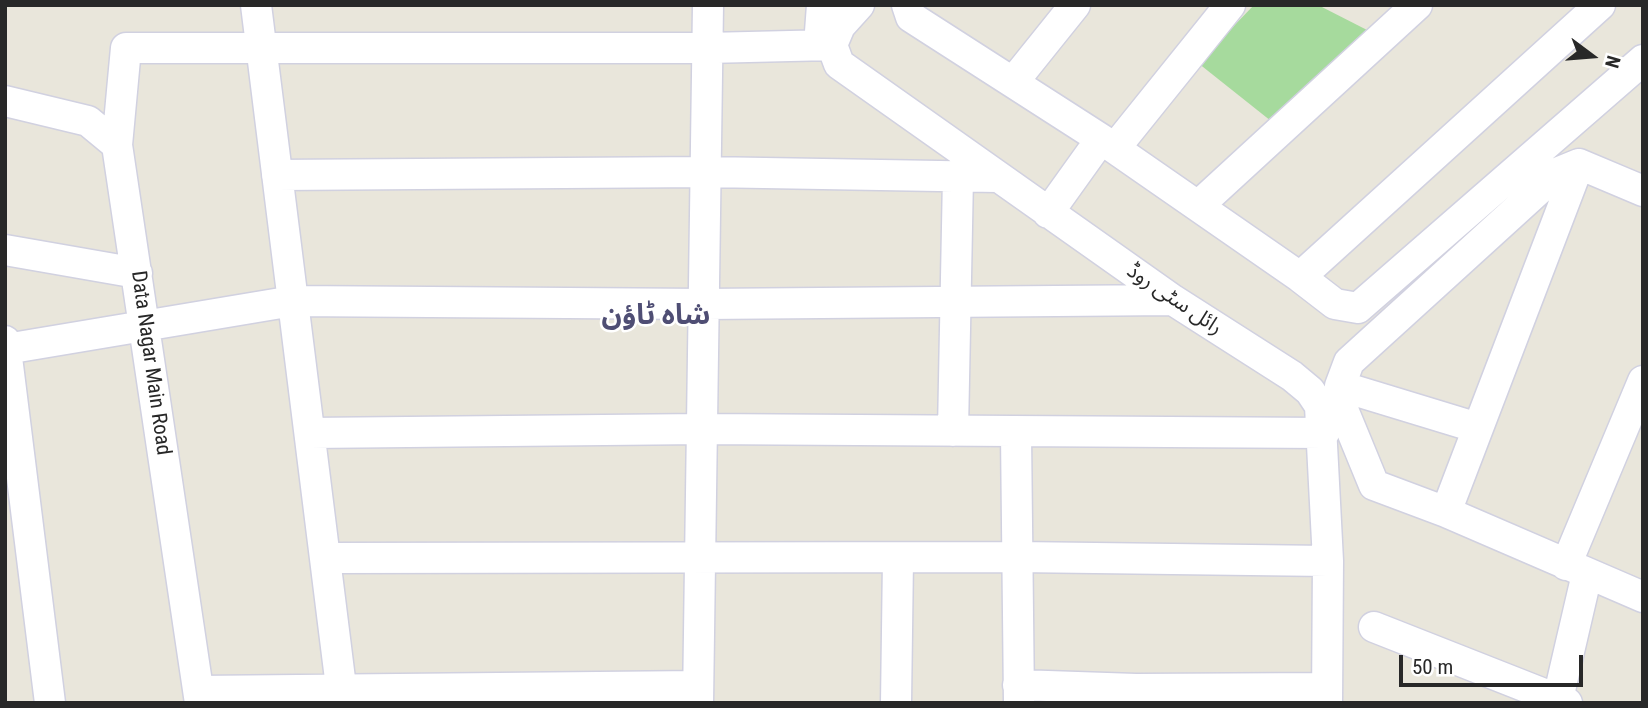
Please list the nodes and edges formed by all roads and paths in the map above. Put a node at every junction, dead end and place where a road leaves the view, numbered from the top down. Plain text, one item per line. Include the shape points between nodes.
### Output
1 (256, 5) edge
2 (708, 5) edge
3 (822, 5) edge
4 (859, 5) edge
5 (907, 5) edge
6 (1075, 5) edge
7 (1230, 5) edge
8 (1417, 5) edge
9 (1600, 5) edge
10 (825, 45) junction
11 (707, 48) junction
12 (262, 49) junction
13 (1643, 60) edge
14 (1014, 81) junction
15 (5, 101) edge
16 (1108, 143) junction
17 (117, 145) junction
18 (1579, 164) junction
19 (706, 172) junction
20 (277, 174) junction
21 (958, 176) junction
22 (997, 177) junction
23 (1643, 191) edge
24 (1198, 206) junction
25 (1048, 213) junction
26 (5, 250) edge
27 (137, 273) junction
28 (1300, 277) junction
29 (1172, 300) junction
30 (293, 301) junction
31 (955, 301) junction
32 (704, 304) junction
33 (145, 327) junction
34 (5, 341) edge
35 (6, 349) edge
36 (1643, 381) edge
37 (1340, 386) junction
38 (1478, 428) junction
39 (702, 429) junction
40 (953, 431) junction
41 (310, 433) junction
42 (1324, 433) junction
43 (1016, 434) junction
44 (1446, 512) junction
45 (1017, 557) junction
46 (325, 558) junction
47 (700, 558) junction
48 (898, 559) junction
49 (1328, 561) junction
50 (1577, 570) junction
51 (1643, 597) edge
52 (1374, 627) dead end
53 (698, 694) edge
54 (1018, 694) edge
55 (1327, 695) edge
56 (342, 696) edge
57 (1136, 696) edge
58 (200, 697) edge
59 (1561, 702) edge
60 (50, 703) edge
61 (896, 703) edge

1 - 12 street
2 - 11 street
3 - 10 street
4 - 10 street
5 - 14 street via 911,17
6 - 14 street
7 - 16 street
8 - 24 street
9 - 28 street
10 - 11 street
10 - 22 street, رائل سٹی روڈ via 839,64
11 - 12 street
11 - 19 street
12 - 17 street, Data Nagar Main Road via 127,48
12 - 20 street
13 - 28 street via 1358,308 1335,304
14 - 16 street
15 - 17 street via 88,121
16 - 24 street
16 - 25 street
17 - 27 street, Data Nagar Main Road
18 - 23 street
18 - 37 street via 1557,173 1349,362
18 - 38 street
19 - 20 street
19 - 21 street
19 - 32 street
20 - 30 street
21 - 22 street
21 - 31 street
22 - 25 street, رائل سٹی روڈ
24 - 28 street
25 - 29 street, رائل سٹی روڈ
26 - 27 street
27 - 33 street, Data Nagar Main Road
29 - 31 street
29 - 42 street, رائل سٹی روڈ via 1310,391 1320,405
30 - 32 street
30 - 33 street
30 - 41 street
31 - 32 street
31 - 40 street
32 - 39 street
33 - 35 street
33 - 58 street, Data Nagar Main Road
34 - 35 street
35 - 60 street
36 - 50 street
37 - 38 street
37 - 44 street via 1344,412 1374,485
38 - 44 street
39 - 40 street
39 - 41 street
39 - 47 street
40 - 43 street
41 - 46 street
42 - 43 street
42 - 49 street, رائل سٹی روڈ
43 - 45 street
44 - 50 street
45 - 48 street
45 - 49 street
45 - 54 street
46 - 47 street
46 - 56 street
47 - 48 street
47 - 53 street
48 - 61 street
49 - 55 street, رائل سٹی روڈ
50 - 51 street
50 - 59 street
52 - 59 street
53 - 56 street
54 - 57 street
55 - 57 street
56 - 58 street

